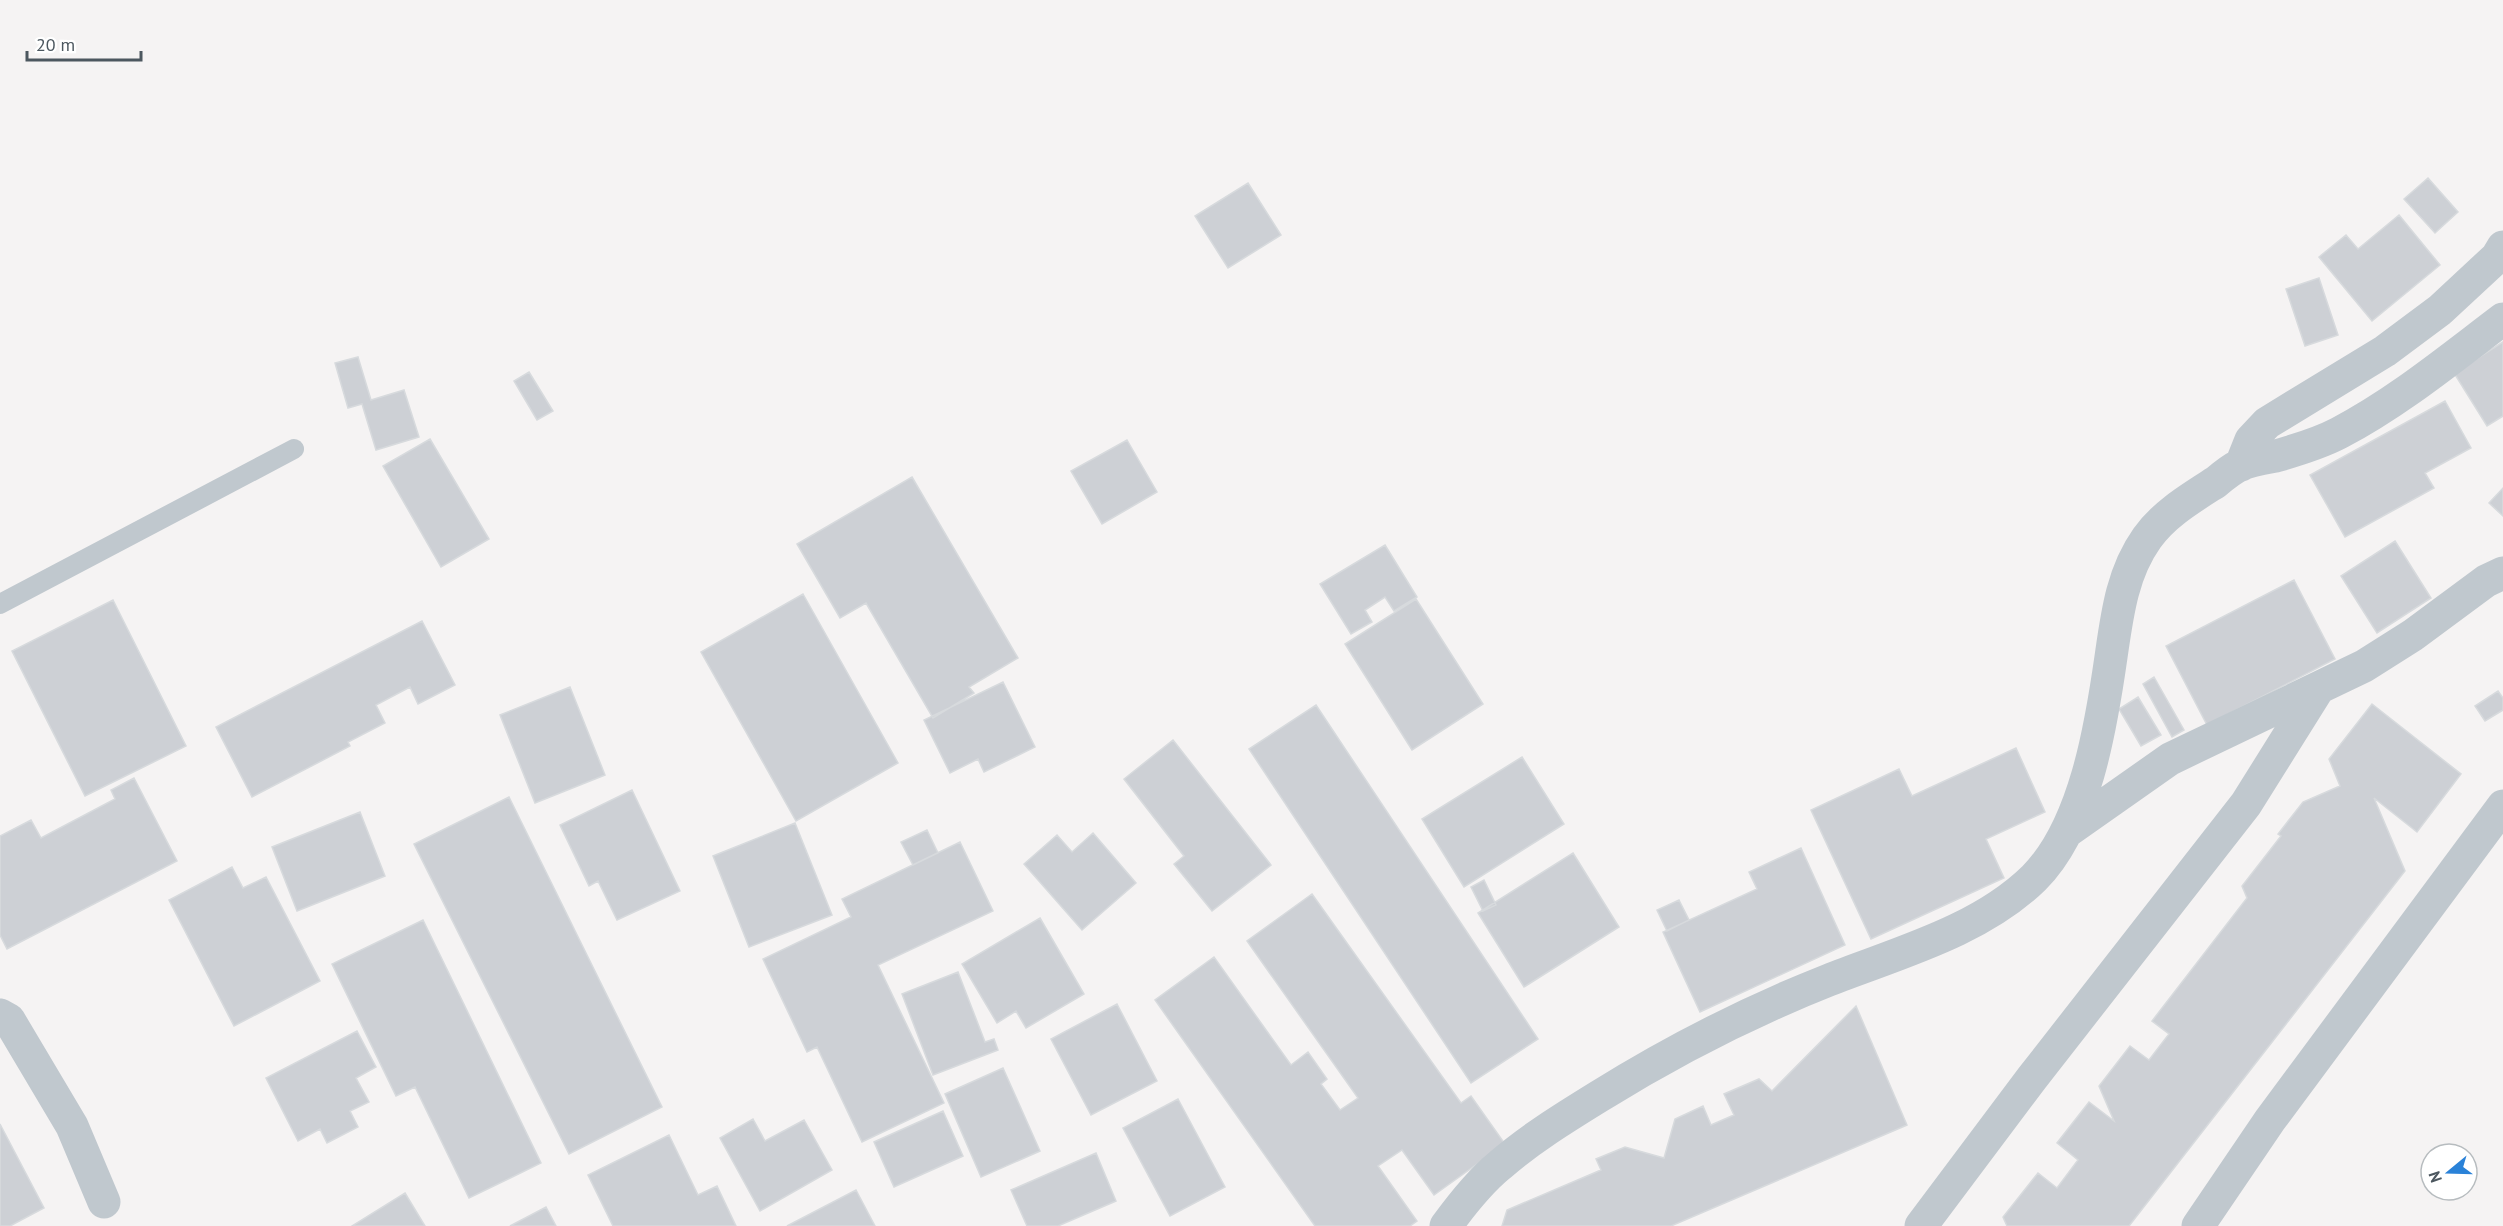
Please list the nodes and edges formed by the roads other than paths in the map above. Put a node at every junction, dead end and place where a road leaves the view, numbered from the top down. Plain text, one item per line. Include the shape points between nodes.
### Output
1 (2503, 247) edge
2 (2503, 319) edge
3 (294, 449) dead end
4 (2241, 465) junction
5 (2503, 573) edge
6 (0, 604) edge
7 (2318, 689) junction
8 (2503, 806) edge
9 (2069, 830) junction
10 (0, 1015) edge
11 (104, 1202) dead end
12 (1446, 1226) edge
13 (1921, 1226) edge
14 (2198, 1226) edge

1 - 4 street via 2497,257 2422,324 2267,423 2251,440
2 - 4 street via 2381,410 2334,436
3 - 6 lane
4 - 9 street via 2171,512 2148,536 2129,569 2118,609 2091,762
5 - 7 street via 2486,581 2414,635
7 - 9 street via 2170,759
7 - 13 street via 2246,804
8 - 14 street via 2270,1120
9 - 12 street via 2034,878 1964,925 1710,1031 1554,1125 1499,1165
10 - 11 street via 9,1020 72,1126

